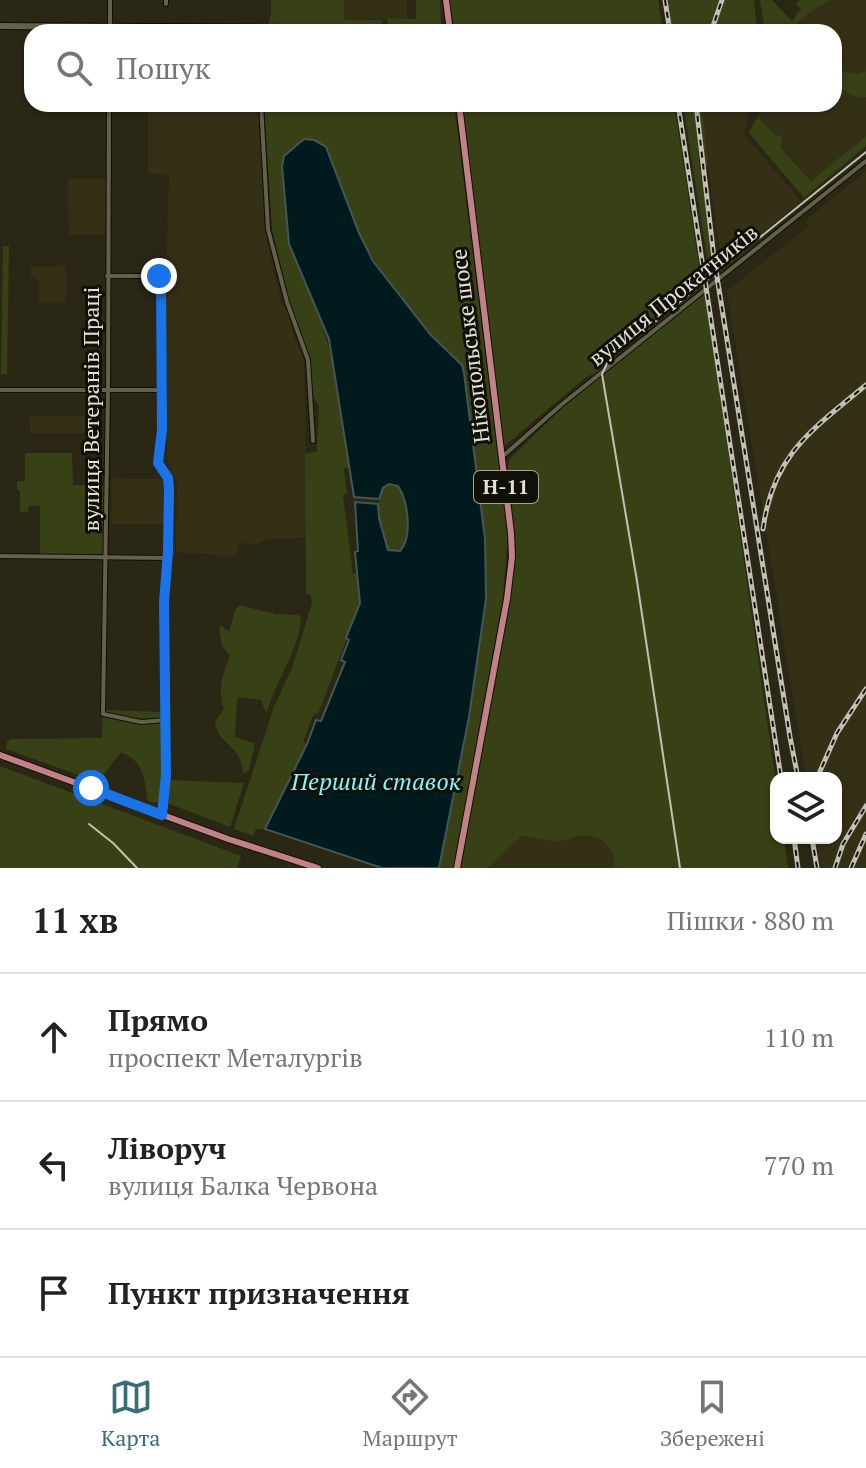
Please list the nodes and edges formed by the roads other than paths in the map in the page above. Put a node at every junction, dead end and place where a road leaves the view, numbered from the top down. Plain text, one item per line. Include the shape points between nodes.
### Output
1 (110, 0) edge
2 (446, 0) edge
3 (110, 24) edge
4 (449, 24) edge
5 (0, 26) edge
6 (24, 27) edge
7 (109, 112) edge
8 (261, 112) edge
9 (460, 112) edge
10 (866, 161) edge
11 (107, 276) junction
12 (0, 390) edge
13 (108, 390) junction
14 (162, 390) junction
15 (313, 441) dead end
16 (502, 457) junction
17 (0, 556) edge
18 (106, 557) junction
19 (166, 558) junction
20 (167, 720) junction
21 (0, 755) edge
22 (162, 815) junction
23 (318, 868) edge
24 (457, 868) edge

1 - 3 street
2 - 4 main road
5 - 6 street
7 - 11 street, вулиця Ветеранів Праці
8 - 15 street via 268,229 308,360
9 - 16 main road, Нікопольське шосе / Н-11
10 - 16 street, вулиця Прокатників
11 - 13 street, вулиця Ветеранів Праці
11 - 14 street via 161,278
12 - 13 street
13 - 14 street
13 - 18 street, вулиця Ветеранів Праці
14 - 19 street via 158,463 169,489
16 - 24 main road, Нікопольське шосе / Н-11 via 510,571
17 - 18 street
18 - 19 street
18 - 20 street, вулиця Ветеранів Праці via 103,714 141,722
19 - 20 street
20 - 22 street
21 - 22 main road
22 - 23 main road

